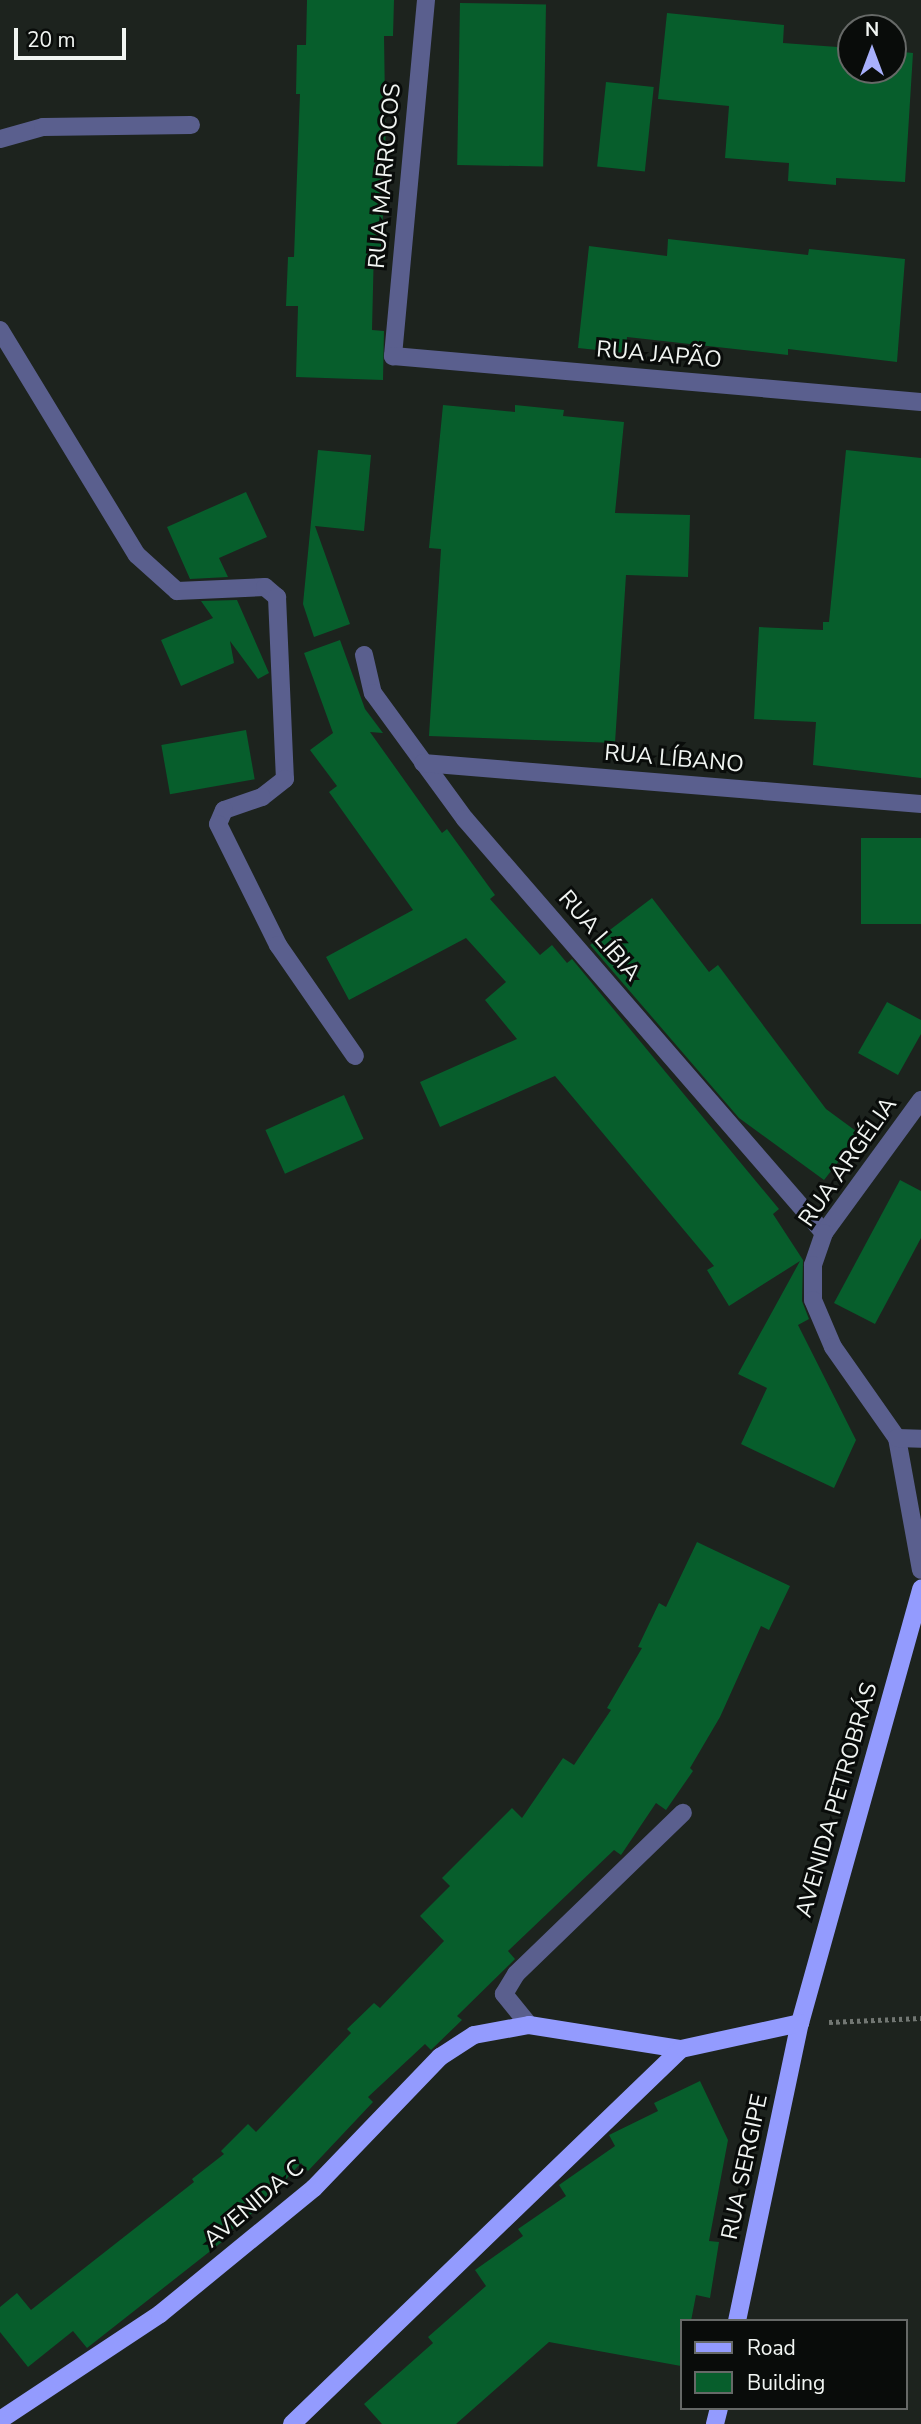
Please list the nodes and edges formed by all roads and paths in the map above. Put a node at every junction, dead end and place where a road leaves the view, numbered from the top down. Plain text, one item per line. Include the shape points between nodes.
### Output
1 (426, 0) edge
2 (191, 125) dead end
3 (0, 139) edge
4 (0, 330) edge
5 (393, 356) joint
6 (921, 402) edge
7 (365, 655) dead end
8 (423, 763) junction
9 (921, 804) edge
10 (355, 1056) dead end
11 (921, 1100) edge
12 (824, 1233) junction
13 (897, 1438) junction
14 (921, 1439) edge
15 (921, 1570) edge
16 (921, 1589) edge
17 (683, 1813) dead end
18 (921, 2018) edge
19 (800, 2023) junction
20 (529, 2025) junction
21 (681, 2049) junction
22 (737, 2319) edge
23 (0, 2420) edge
24 (292, 2424) edge

1 - 5 street, RUA MARROCOS
2 - 3 street via 43,127
4 - 10 street via 137,555 177,591 265,587 277,597 285,779 262,797 224,810 218,824 278,945
5 - 6 street, RUA JAPÃO
7 - 8 street, RUA LÍBIA via 373,692
8 - 9 street, RUA LÍBANO
8 - 12 street, RUA LÍBIA via 465,819
11 - 12 street, RUA ARGÉLIA
12 - 13 street, RUA ARGÉLIA via 813,1265 813,1300 833,1347
13 - 14 street
13 - 15 street, RUA ARGÉLIA
16 - 19 main road, AVENIDA PETROBRÁS
17 - 20 street via 516,1974 504,1994
18 - 19 path
19 - 21 main road, AVENIDA C
19 - 22 main road, RUA SERGIPE
20 - 21 main road, AVENIDA C
20 - 23 main road, AVENIDA C via 474,2035 440,2057 314,2189 160,2314
21 - 24 main road

